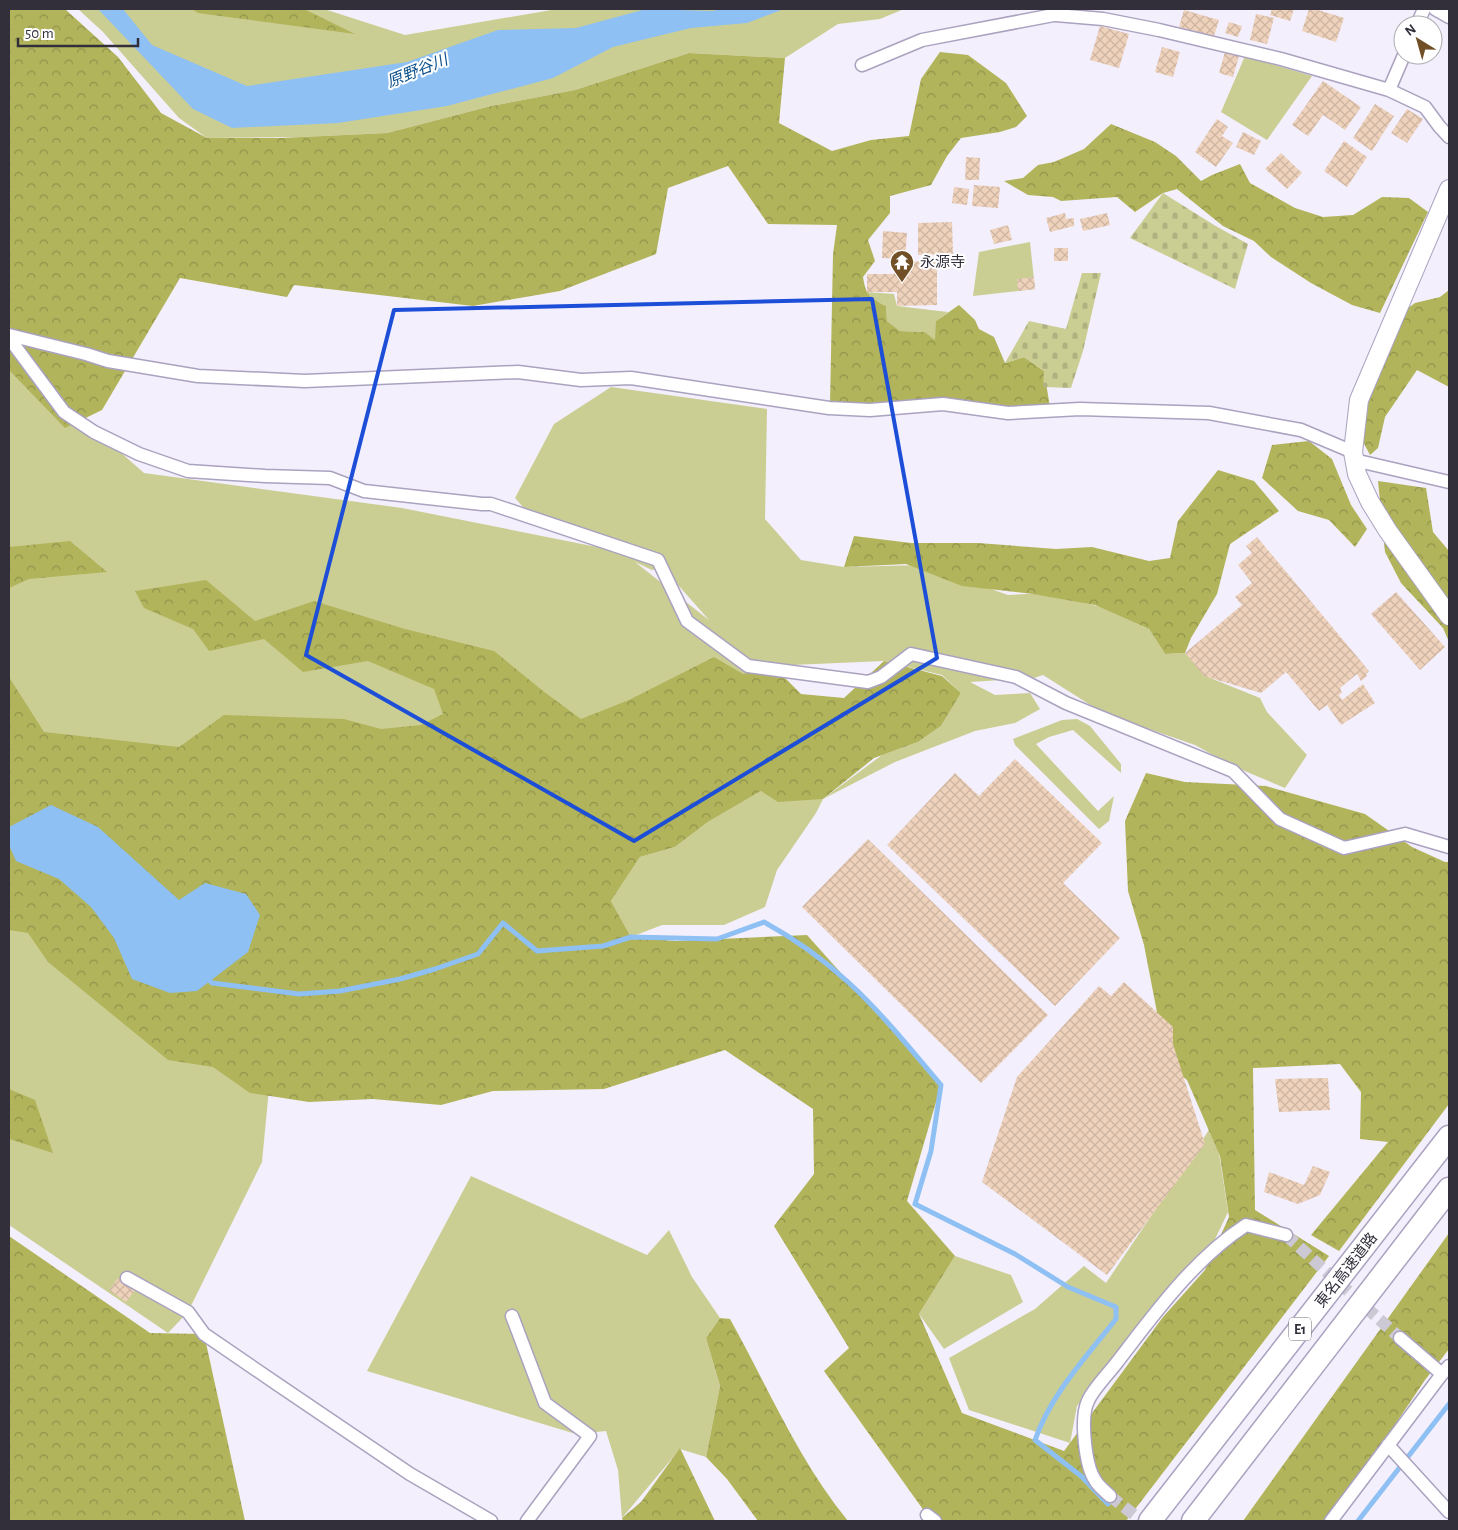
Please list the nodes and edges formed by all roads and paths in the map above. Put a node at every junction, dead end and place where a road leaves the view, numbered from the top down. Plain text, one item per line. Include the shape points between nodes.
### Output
1 (1086, 9) edge
2 (1435, 9) edge
3 (1056, 15) junction
4 (1449, 17) edge
5 (1400, 65) edge
6 (862, 66) dead end
7 (1390, 90) junction
8 (1449, 137) edge
9 (1449, 189) edge
10 (9, 337) edge
11 (1353, 456) junction
12 (1449, 482) edge
13 (1449, 616) edge
14 (1449, 847) edge
15 (1449, 1137) edge
16 (1449, 1189) edge
17 (1286, 1236) tunnel mouth
18 (127, 1278) dead end
19 (512, 1316) dead end
20 (1400, 1338) tunnel mouth
21 (1445, 1370) edge
22 (1388, 1445) junction
23 (1110, 1496) tunnel mouth
24 (1449, 1512) edge
25 (491, 1521) edge
26 (527, 1521) edge
27 (1150, 1521) edge
28 (1193, 1521) edge
29 (1331, 1521) edge

1 - 3 street
2 - 4 street
3 - 6 street via 922,40
3 - 7 street via 1103,19 1159,30 1281,59
5 - 7 street
7 - 8 street via 1425,107
9 - 11 street via 1359,400
10 - 11 street via 108,361 198,376 305,381 518,372 580,380 631,378 829,408 870,410 943,404 1008,413 1080,409 1209,413 1301,430
10 - 14 street via 64,412 94,432 139,454 188,471 330,478 364,492 491,504 658,560 687,621 748,666 868,682 881,677 911,654 1016,677 1066,703 1234,771 1280,819 1344,848 1405,834
11 - 12 street
11 - 13 street via 1357,474 1388,531
15 - 27 highway, 東名高速道路 / E1
16 - 28 highway, E1
17 - 23 street via 1246,1225 1224,1239 1149,1320 1088,1402 1084,1439 1087,1456 1094,1479
18 - 25 street via 188,1312 204,1334 402,1468
19 - 26 street via 545,1403 590,1436
20 - 21 street
21 - 22 street
22 - 24 street
22 - 29 street

